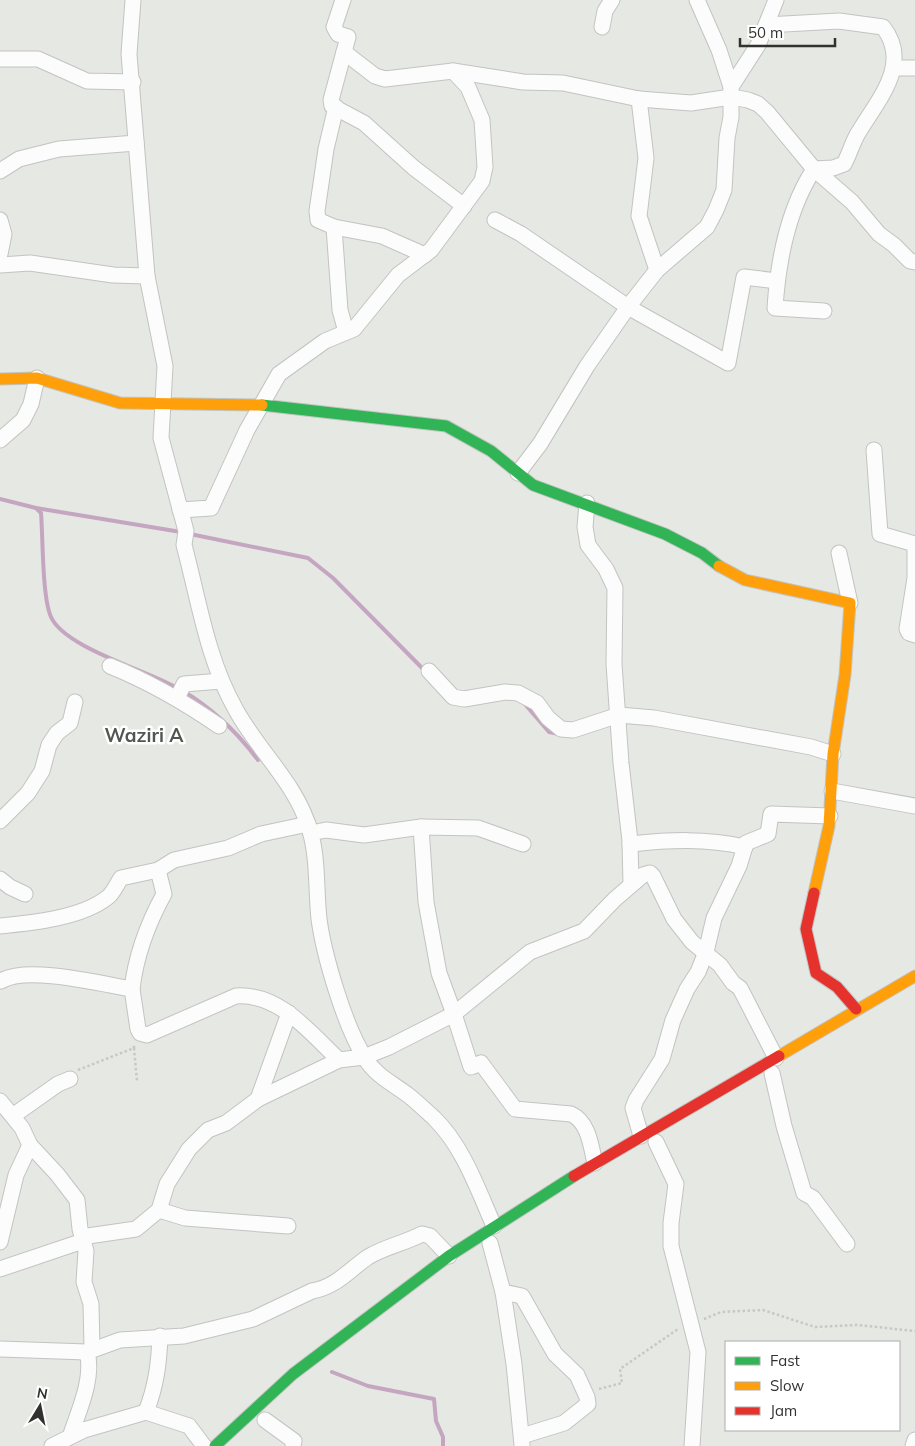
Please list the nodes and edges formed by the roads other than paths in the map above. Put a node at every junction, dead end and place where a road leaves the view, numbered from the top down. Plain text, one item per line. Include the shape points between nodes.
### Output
1 (134, 0) edge
2 (343, 0) edge
3 (612, 0) edge
4 (697, 0) edge
5 (776, 0) edge
6 (766, 25) junction
7 (602, 27) dead end
8 (344, 52) junction
9 (0, 59) edge
10 (894, 68) junction
11 (915, 68) edge
12 (453, 71) junction
13 (132, 82) junction
14 (731, 92) junction
15 (638, 99) junction
16 (336, 107) junction
17 (136, 143) junction
18 (814, 170) junction
19 (0, 171) edge
20 (464, 206) junction
21 (0, 220) edge
22 (495, 220) dead end
23 (334, 227) junction
24 (0, 254) edge
25 (425, 255) junction
26 (915, 262) edge
27 (0, 265) edge
28 (657, 270) junction
29 (147, 276) junction
30 (777, 281) junction
31 (628, 307) junction
32 (824, 311) dead end
33 (346, 332) junction
34 (38, 378) junction
35 (0, 379) edge
36 (163, 404) junction
37 (261, 405) junction
38 (0, 440) edge
39 (874, 450) dead end
40 (518, 473) junction
41 (587, 503) junction
42 (180, 510) junction
43 (915, 544) edge
44 (915, 550) edge
45 (839, 553) dead end
46 (850, 603) junction
47 (915, 635) edge
48 (110, 666) dead end
49 (429, 671) dead end
50 (221, 681) junction
51 (181, 691) junction
52 (75, 702) dead end
53 (619, 715) junction
54 (219, 726) dead end
55 (833, 754) junction
56 (832, 791) junction
57 (915, 806) edge
58 (830, 816) junction
59 (0, 821) edge
60 (421, 827) junction
61 (309, 828) junction
62 (523, 844) dead end
63 (630, 844) junction
64 (745, 847) junction
65 (158, 870) junction
66 (0, 879) edge
67 (631, 885) junction
68 (25, 894) dead end
69 (0, 926) edge
70 (706, 952) junction
71 (915, 976) edge
72 (0, 980) edge
73 (132, 989) junction
74 (856, 1009) junction
75 (289, 1013) junction
76 (454, 1014) junction
77 (854, 1026) dead end
78 (364, 1057) junction
79 (776, 1058) junction
80 (339, 1060) junction
81 (772, 1073) junction
82 (74, 1074) road end
83 (258, 1098) junction
84 (4, 1108) edge
85 (706, 1113) dead end
86 (653, 1141) junction
87 (30, 1145) junction
88 (598, 1169) junction
89 (159, 1210) junction
90 (288, 1226) dead end
91 (494, 1226) junction
92 (0, 1242) edge
93 (83, 1242) junction
94 (490, 1243) junction
95 (847, 1244) dead end
96 (474, 1254) dead end
97 (448, 1256) junction
98 (0, 1269) edge
99 (434, 1282) dead end
100 (503, 1292) junction
101 (160, 1336) junction
102 (356, 1341) dead end
103 (0, 1348) edge
104 (90, 1351) junction
105 (146, 1412) junction
106 (265, 1420) dead end
107 (71, 1434) junction
108 (915, 1440) edge
109 (522, 1441) edge
110 (52, 1446) edge
111 (204, 1446) edge
112 (215, 1446) edge
113 (293, 1446) edge
114 (692, 1446) edge
115 (913, 1446) edge

1 - 13 street via 129,54
2 - 8 street via 334,27 338,34 348,37
3 - 7 street via 605,11
4 - 14 street via 719,50
5 - 6 street
6 - 10 street via 839,21 883,26 889,34
6 - 14 street
8 - 12 street via 381,79
8 - 16 street via 331,100 332,106
9 - 13 street via 38,59 86,81
10 - 11 street
10 - 18 street via 844,164
12 - 15 street via 524,82 563,82
12 - 20 street via 468,88 482,120 486,167 482,181
13 - 17 street
14 - 15 street via 691,103
14 - 18 street via 758,104 767,112
14 - 28 street via 724,190 716,210 707,227
15 - 28 street via 646,158 638,216
16 - 20 street via 364,123 414,168
16 - 23 street via 317,211 318,220
17 - 19 street via 59,149 18,159
17 - 29 street
18 - 26 street via 852,202 879,234
18 - 30 street via 802,186
20 - 25 street
21 - 24 street via 4,234
22 - 31 street via 521,234
23 - 25 street via 382,236
23 - 33 street via 340,310
25 - 33 street via 398,275 354,329
27 - 29 street via 30,263 113,275
28 - 31 street
29 - 36 street via 165,366
30 - 31 street via 744,277 728,363
30 - 32 street via 775,308
31 - 40 street
33 - 37 street via 325,341 279,374
34 - 35 main road
34 - 36 main road via 120,403
34 - 38 street via 24,420
36 - 37 main road
36 - 42 street via 161,438
37 - 40 main road via 446,426 491,451
37 - 42 street via 226,471 211,508
39 - 43 street via 880,534
40 - 41 main road via 533,485
41 - 46 main road via 665,534 745,580
41 - 53 street via 584,527 588,545 616,588 614,664
42 - 50 street via 206,636
44 - 47 street via 915,578 907,629
45 - 46 street
46 - 55 main road
48 - 51 street
49 - 53 street via 454,697 464,699 518,693 537,703 562,729 574,730
50 - 51 street
50 - 61 street via 250,734 286,779
51 - 54 street
52 - 59 street via 70,723 49,746 42,771 28,792
53 - 55 street via 654,718 811,747
53 - 63 street
55 - 56 main road
56 - 57 street
56 - 58 main road
58 - 64 street via 771,814 768,834 746,843
58 - 74 main road via 806,935 816,973 837,987
60 - 61 street via 364,835
60 - 62 street via 478,828
60 - 76 street via 426,902 439,973
61 - 65 street via 261,834 228,848 174,860
61 - 78 street via 320,922 330,972
63 - 64 street via 710,840
63 - 67 street
64 - 70 street via 714,918
65 - 69 street via 121,878 108,897 70,916
65 - 73 street via 164,894 148,925
66 - 68 street
67 - 70 street via 643,875 651,874 674,919 692,942
67 - 76 street via 584,931 530,952
70 - 79 street via 740,988
70 - 86 street via 673,1020 662,1059 633,1108
71 - 74 main road
72 - 73 street via 30,973
73 - 75 street via 138,1029 147,1035 236,996 262,999
74 - 79 main road
75 - 80 street
75 - 83 street
76 - 78 street
76 - 88 street via 472,1067 482,1063 515,1109 571,1114 578,1118
77 - 81 main road
78 - 80 street
78 - 91 street via 378,1076 409,1096 436,1120 460,1152
79 - 86 main road
80 - 83 street
81 - 85 main road
81 - 95 street via 804,1193 813,1198
82 - 84 street
83 - 89 street via 226,1123 208,1130 190,1149 167,1184
84 - 87 street
86 - 88 main road
86 - 114 street via 676,1184 671,1246 698,1352
87 - 92 street via 16,1175
87 - 93 street via 77,1200
88 - 91 main road
88 - 94 main road via 581,1186
89 - 90 street via 184,1218
89 - 93 street via 136,1229 88,1236
91 - 97 main road
93 - 98 street
93 - 104 street via 86,1252 84,1282 91,1304
94 - 96 main road
94 - 100 street
97 - 101 street via 430,1236 422,1234 368,1257 341,1280 253,1318 184,1336
97 - 112 main road via 292,1374
99 - 102 main road
100 - 109 street
100 - 109 street via 522,1296 555,1354 577,1375 588,1404 564,1423
101 - 104 street via 120,1340
101 - 105 street via 156,1388
103 - 104 street
104 - 107 street via 87,1376
105 - 107 street
105 - 111 street via 189,1426
106 - 113 street via 294,1441
107 - 110 street
108 - 115 street

